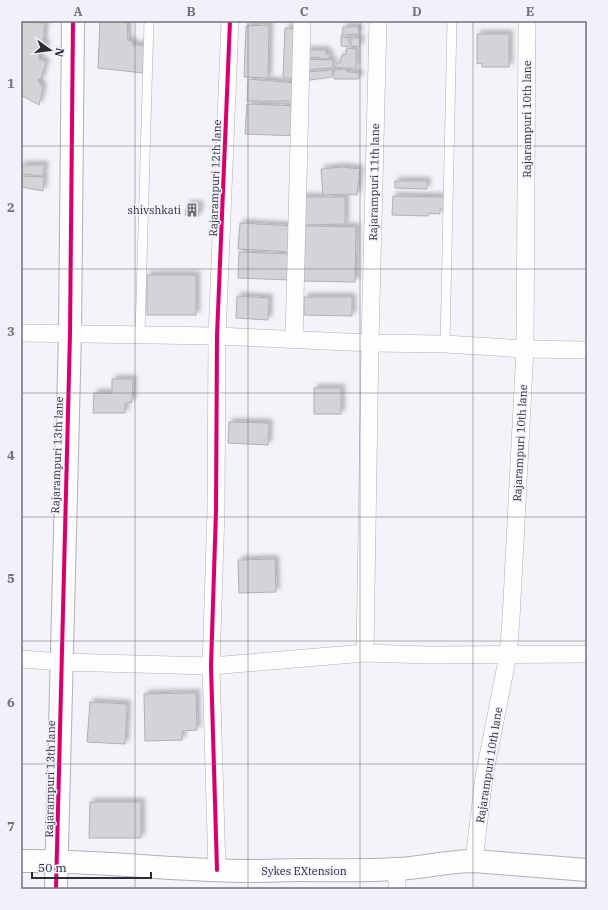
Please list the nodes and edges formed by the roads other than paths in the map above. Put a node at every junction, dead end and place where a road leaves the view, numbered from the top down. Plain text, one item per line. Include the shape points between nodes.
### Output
1 (73, 21) edge
2 (149, 21) edge
3 (230, 21) edge
4 (302, 21) edge
5 (378, 21) edge
6 (452, 21) edge
7 (527, 21) edge
8 (21, 333) edge
9 (70, 334) junction
10 (140, 334) junction
11 (218, 336) junction
12 (294, 340) junction
13 (370, 343) junction
14 (445, 344) junction
15 (525, 349) junction
16 (587, 350) edge
17 (365, 653) junction
18 (587, 654) edge
19 (508, 655) junction
20 (21, 659) edge
21 (61, 662) junction
22 (211, 666) junction
23 (57, 861) junction
24 (474, 861) junction
25 (21, 862) edge
26 (217, 870) junction
27 (587, 870) edge
28 (397, 879) edge
29 (56, 889) edge

1 - 9 street, Rajarampuri 13th lane
2 - 10 lane
3 - 11 street, Rajarampuri 12th lane
4 - 12 street
5 - 13 street, Rajarampuri 11th lane
6 - 14 lane
7 - 15 street, Rajarampuri 10th lane
8 - 9 street
9 - 10 street
9 - 21 street, Rajarampuri 13th lane
10 - 11 street
11 - 12 street
11 - 22 street, Rajarampuri 12th lane
12 - 13 street
13 - 14 street
13 - 17 street, Rajarampuri 11th lane
14 - 15 street
15 - 16 street
15 - 19 street, Rajarampuri 10th lane
17 - 19 street
17 - 22 street
18 - 19 street
19 - 24 street, Rajarampuri 10th lane via 484,777
20 - 21 street
21 - 22 street
21 - 23 street, Rajarampuri 13th lane
22 - 26 street, Rajarampuri 12th lane
23 - 25 street, Sykes EXtension
23 - 26 street, Sykes EXtension
23 - 29 street, Rajarampuri 13th lane
24 - 27 street, Sykes EXtension
24 - 28 street, Sykes EXtension via 457,861
26 - 28 street, Sykes EXtension via 332,871

